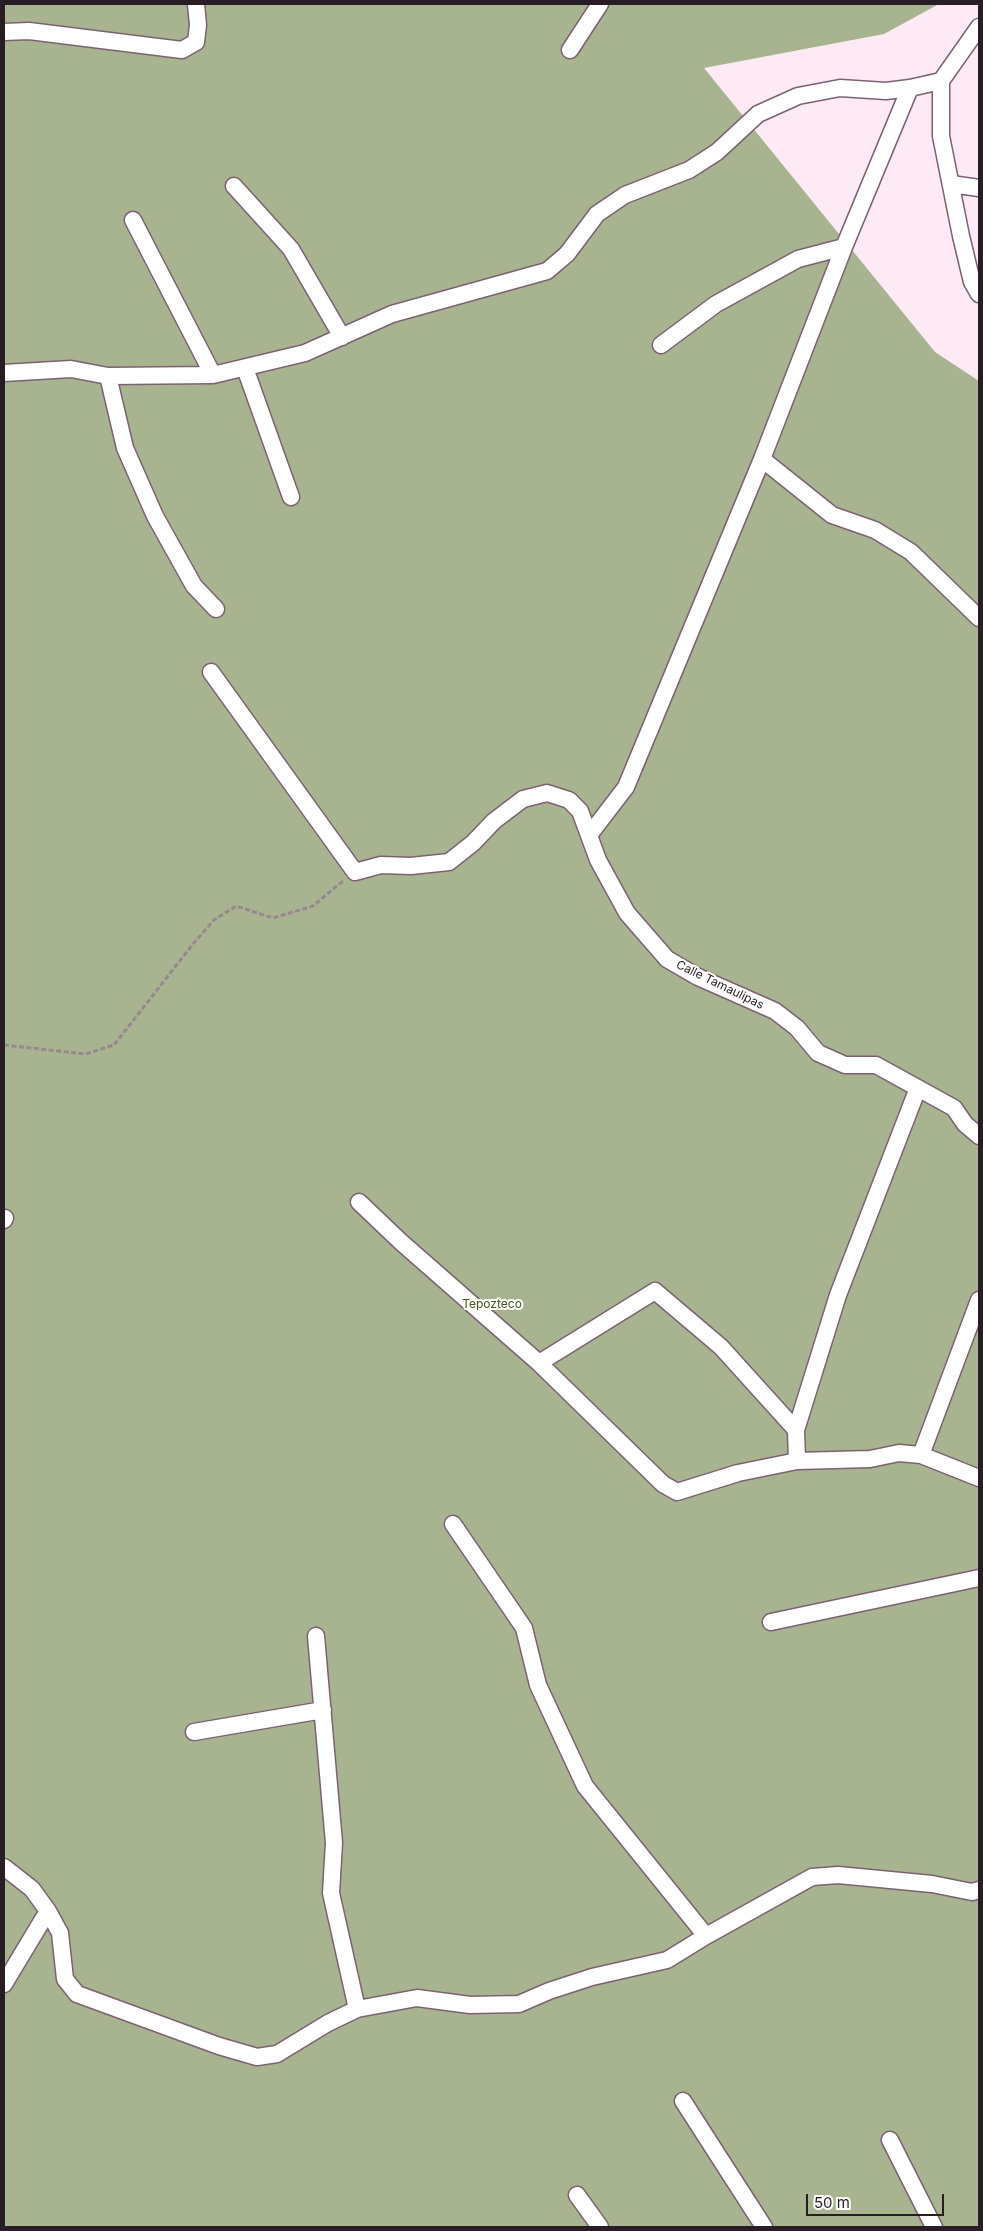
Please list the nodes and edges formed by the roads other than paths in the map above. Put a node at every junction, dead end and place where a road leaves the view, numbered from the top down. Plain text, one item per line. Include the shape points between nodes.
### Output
1 (196, 4) edge
2 (600, 4) edge
3 (979, 27) edge
4 (4, 32) edge
5 (974, 43) edge
6 (570, 50) dead end
7 (940, 81) junction
8 (910, 88) junction
9 (951, 184) junction
10 (234, 186) dead end
11 (979, 188) edge
12 (133, 220) dead end
13 (844, 247) junction
14 (979, 294) edge
15 (342, 337) junction
16 (661, 345) dead end
17 (245, 368) junction
18 (4, 373) edge
19 (213, 375) junction
20 (108, 376) junction
21 (762, 459) junction
22 (291, 497) dead end
23 (216, 609) dead end
24 (979, 618) edge
25 (212, 672) dead end
26 (590, 834) junction
27 (918, 1088) junction
28 (979, 1136) edge
29 (359, 1202) dead end
30 (979, 1300) edge
31 (539, 1363) junction
32 (796, 1430) junction
33 (921, 1455) junction
34 (797, 1461) junction
35 (979, 1478) edge
36 (453, 1524) dead end
37 (979, 1578) edge
38 (771, 1622) dead end
39 (316, 1636) dead end
40 (323, 1710) junction
41 (194, 1732) dead end
42 (4, 1867) edge
43 (979, 1890) edge
44 (48, 1911) junction
45 (706, 1936) junction
46 (4, 1984) edge
47 (357, 2009) junction
48 (683, 2101) dead end
49 (890, 2140) dead end
50 (576, 2195) dead end
51 (600, 2227) edge
52 (764, 2227) edge
53 (934, 2227) edge

1 - 4 street via 196,42 182,50 29,31
2 - 6 street
3 - 5 street
5 - 7 street
7 - 8 street
7 - 9 street via 941,136
8 - 13 street
8 - 15 street via 886,91 840,88 798,96 758,114 717,152 688,170 624,195 597,214 567,254 547,271 392,314
9 - 11 street
9 - 14 street via 972,282
10 - 15 street via 291,249
12 - 19 street
13 - 16 street via 798,259 716,304
13 - 21 street
15 - 17 street via 305,354
17 - 19 street
17 - 22 street
18 - 20 street via 71,369
19 - 20 street
20 - 23 street via 125,448 155,516 194,586
21 - 24 street via 832,515 875,530 911,552
21 - 26 street via 626,787
25 - 26 street, Calle Tamaulipas via 355,872 381,865 449,862 523,799 548,793 569,800 580,811
26 - 27 street, Calle Tamaulipas via 598,860 627,913 667,959 698,977 775,1011 797,1028 818,1053 845,1065 876,1065
27 - 28 street, Calle Tamaulipas via 954,1108
27 - 32 street via 838,1294
29 - 31 street
30 - 33 street
31 - 32 street via 655,1291 721,1347
31 - 34 street via 663,1484 676,1492 738,1473
32 - 34 street
33 - 34 street via 899,1453 870,1458
33 - 35 street
36 - 45 street via 524,1628 538,1685 585,1786
37 - 38 street
39 - 40 street
40 - 41 street
40 - 47 street via 334,1843 332,1893
42 - 44 street via 32,1889
43 - 45 street via 972,1892 932,1884 838,1875 812,1877
44 - 46 street
44 - 47 street via 60,1933 65,1979 77,1994 219,2046 257,2058 276,2054
45 - 47 street via 667,1960 592,1976 519,2004 470,2005 417,1998
48 - 52 street
49 - 53 street
50 - 51 street

